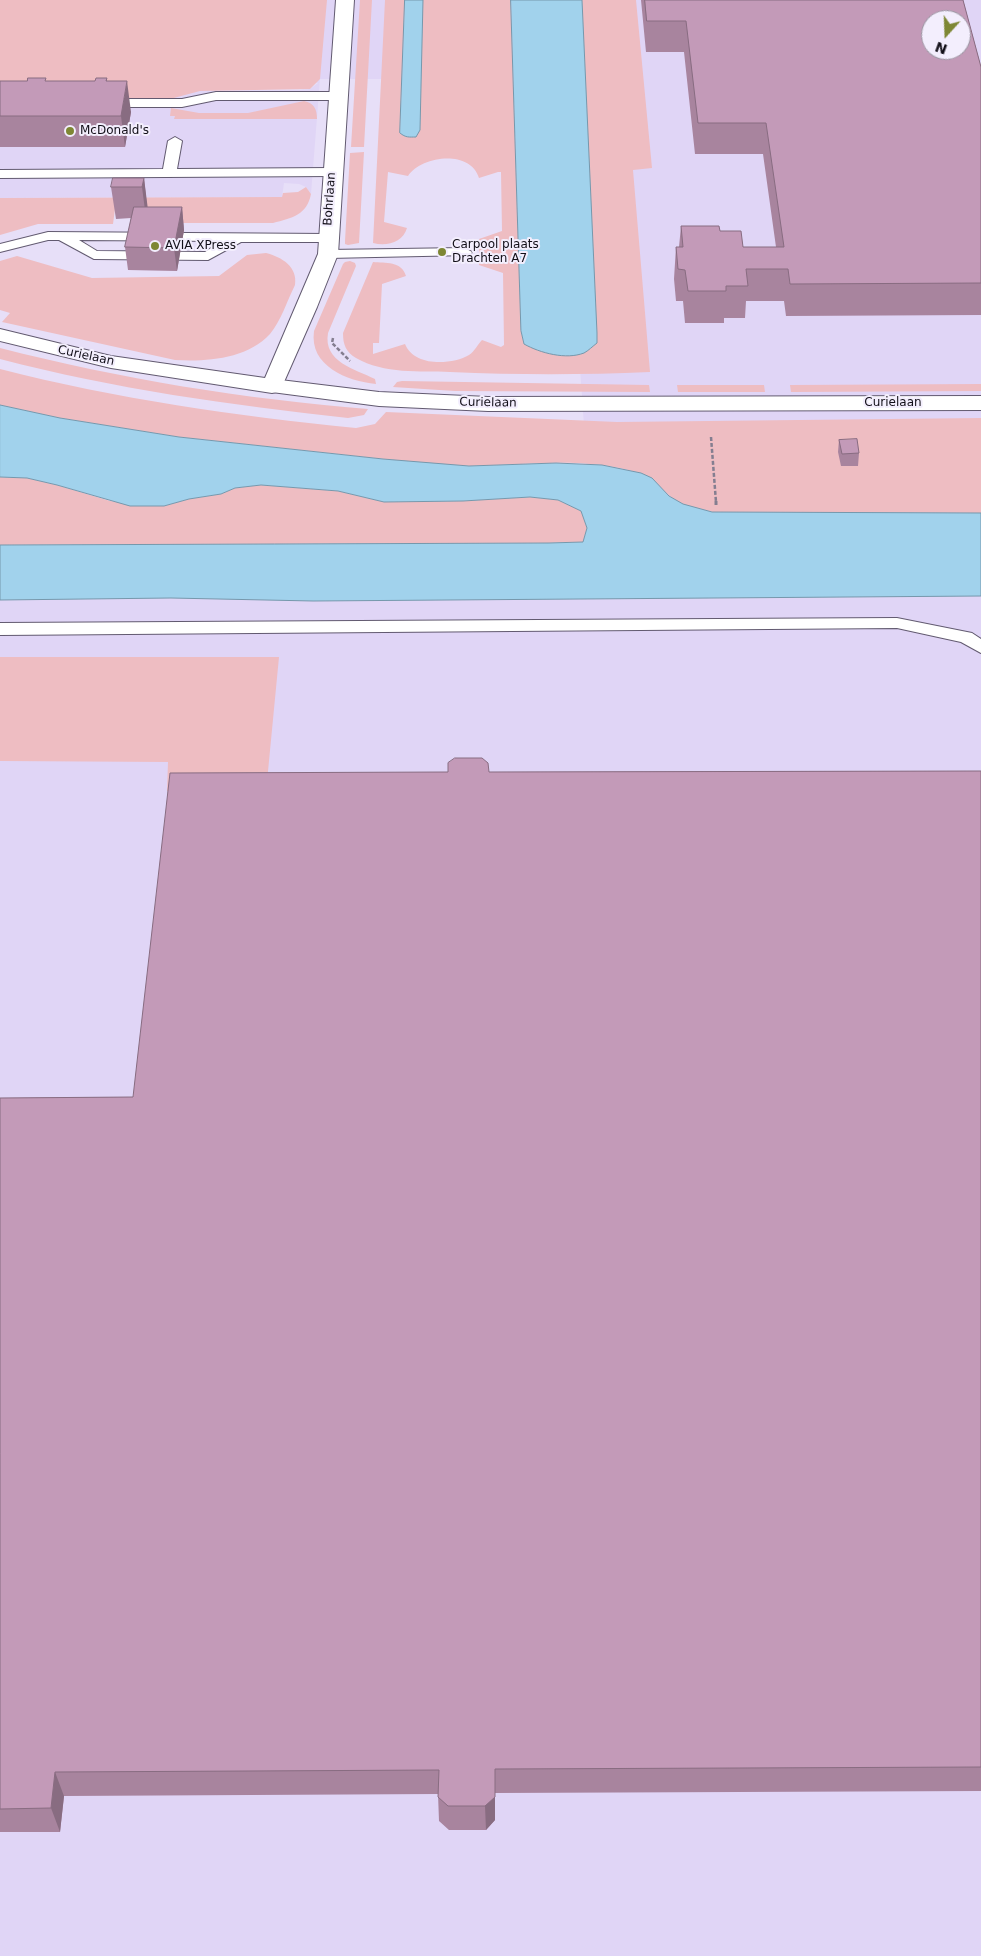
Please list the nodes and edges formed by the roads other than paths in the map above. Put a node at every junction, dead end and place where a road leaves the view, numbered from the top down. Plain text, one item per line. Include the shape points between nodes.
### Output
1 (345, 0) edge
2 (338, 96) junction
3 (94, 103) edge
4 (175, 141) dead end
5 (332, 172) junction
6 (0, 174) edge
7 (169, 174) junction
8 (328, 246) junction
9 (0, 248) edge
10 (465, 252) dead end
11 (0, 336) edge
12 (272, 386) junction
13 (981, 403) edge
14 (0, 630) edge
15 (981, 647) edge

1 - 2 main road, Bohrlaan
2 - 3 lane via 278,96 255,107
2 - 5 main road, Bohrlaan
4 - 7 lane
5 - 7 lane
5 - 8 main road, Bohrlaan
6 - 7 lane
8 - 9 lane via 237,238 208,256 94,255 62,236 48,236
8 - 10 lane
8 - 12 main road, Bohrlaan via 308,307
11 - 12 main road, Curielaan via 112,362
12 - 13 main road, Curielaan via 379,398 488,404
14 - 15 lane via 897,623 966,636

